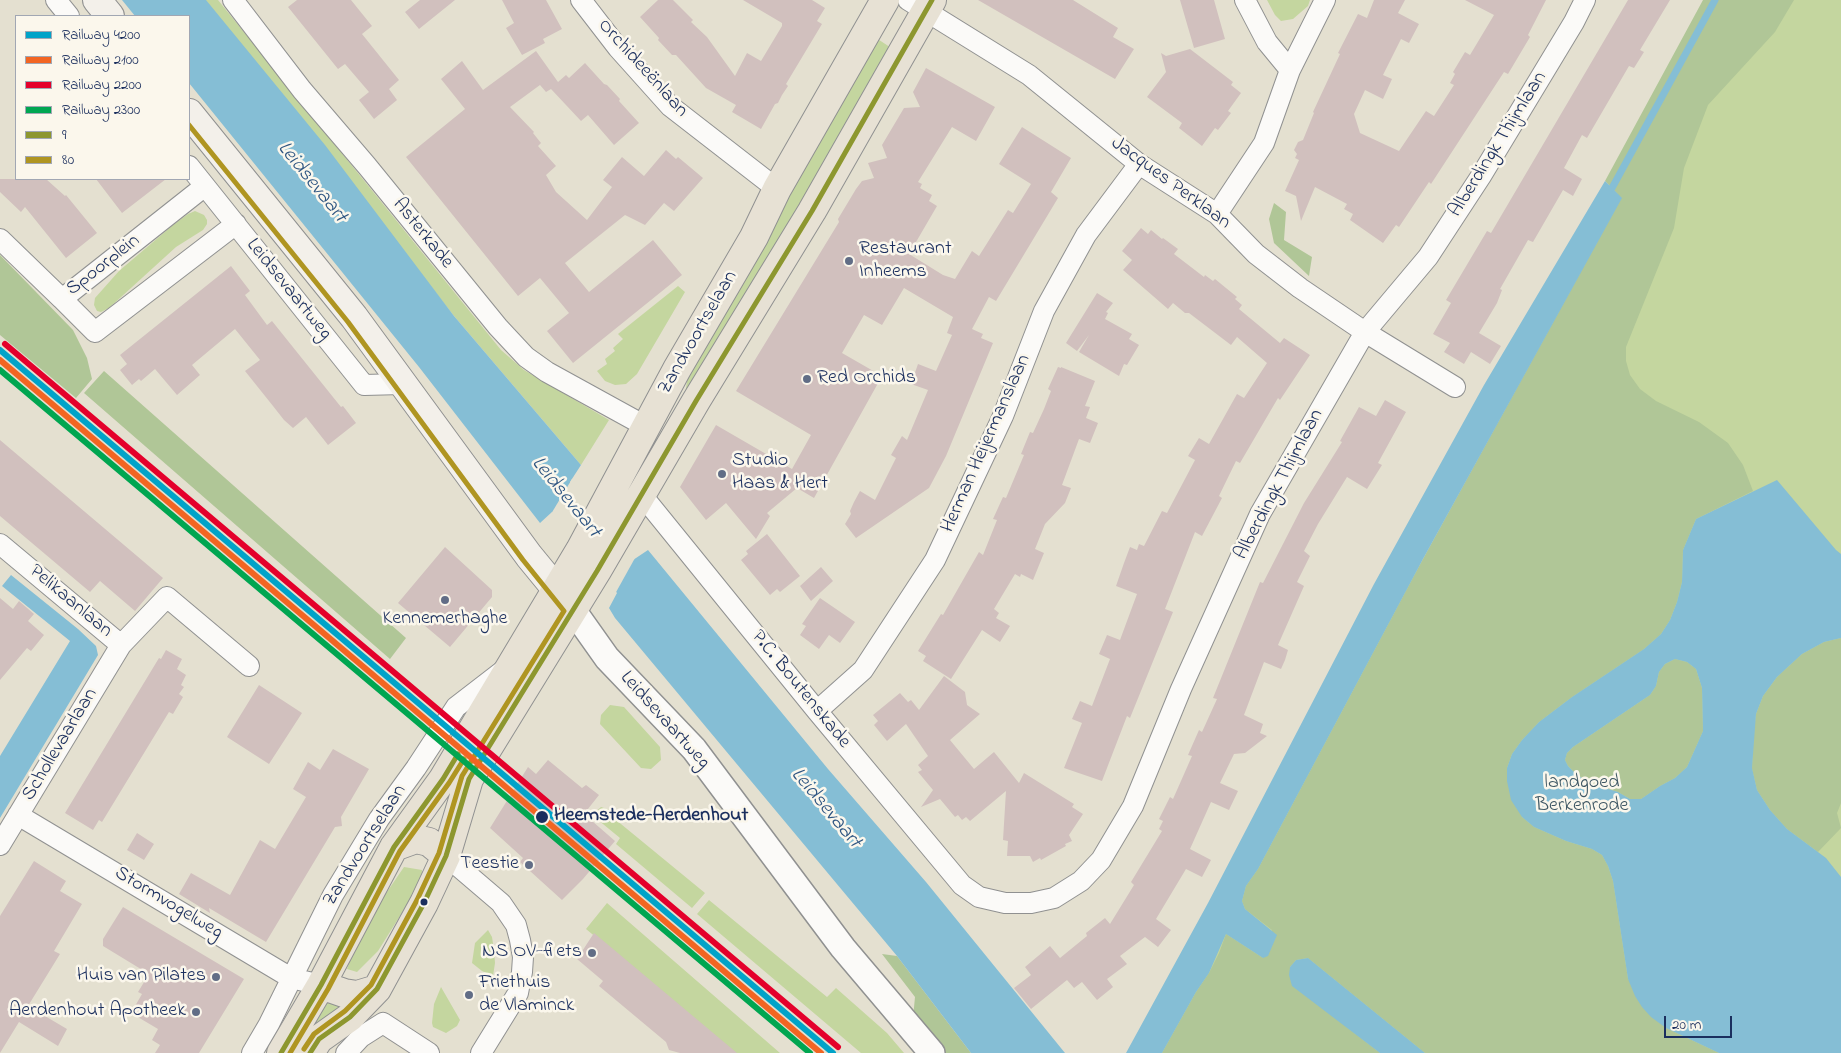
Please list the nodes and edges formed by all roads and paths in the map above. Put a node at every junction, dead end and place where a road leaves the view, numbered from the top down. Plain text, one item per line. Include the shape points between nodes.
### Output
1 (56, 0) edge
2 (97, 0) edge
3 (233, 0) edge
4 (581, 0) edge
5 (885, 0) edge
6 (1245, 0) edge
7 (1325, 0) edge
8 (1586, 0) edge
9 (922, 4) edge
10 (68, 15) edge
11 (109, 15) edge
12 (1290, 70) junction
13 (190, 115) edge
14 (1139, 164) junction
15 (190, 167) edge
16 (205, 186) junction
17 (777, 190) junction
18 (1217, 214) junction
19 (236, 224) junction
20 (0, 239) edge
21 (62, 299) junction
22 (1365, 332) junction
23 (402, 384) junction
24 (1455, 387) dead end
25 (637, 422) junction
26 (641, 494) junction
27 (0, 544) edge
28 (565, 600) junction
29 (121, 645) junction
30 (512, 665) junction
31 (249, 666) dead end
32 (817, 712) junction
33 (18, 816) junction
34 (0, 845) edge
35 (394, 847) junction
36 (446, 856) junction
37 (962, 886) joint
38 (291, 978) junction
39 (320, 985) junction
40 (377, 988) junction
41 (252, 1053) edge
42 (281, 1053) edge
43 (310, 1053) edge
44 (346, 1053) edge
45 (429, 1053) edge
46 (481, 1053) edge
47 (932, 1053) edge

1 - 10 street
2 - 11 main road
3 - 25 street, Asterkade via 302,90 498,328 526,357 547,372
4 - 17 street, Orchideeënlaan via 618,48 670,106
5 - 17 main road, Zandvoortselaan
6 - 12 street via 1267,42
7 - 12 street
8 - 22 street, Alberdingk Thijmlaan via 1481,176 1428,257
9 - 14 street, Jacques Perklaan via 1029,75
9 - 26 main road, Zandvoortselaan via 812,211
12 - 18 street via 1264,143
13 - 23 main road, Leidsevaartweg via 354,317
14 - 18 street, Jacques Perklaan
14 - 32 street, Herman Heijermanslaan via 1086,235 1044,311 1003,416 935,560 863,670
15 - 16 street, Leidsevaartweg
16 - 19 street, Leidsevaartweg
16 - 21 street, Spoorplein
17 - 25 main road, Zandvoortselaan via 754,237 677,369
18 - 22 street, Jacques Perklaan via 1256,254
19 - 21 street, Spoorplein via 95,332
19 - 23 street, Leidsevaartweg via 364,385
20 - 21 street
22 - 24 street, Jacques Perklaan
22 - 37 street, Alberdingk Thijmlaan via 1260,514 1181,689 1133,806 1101,860 1080,881 1054,898 1039,901 1005,903 979,897
23 - 28 main road, Leidsevaartweg
25 - 28 main road, Zandvoortselaan via 580,550
26 - 28 main road, Zandvoortselaan via 597,571
26 - 32 street, P.C. Boutenskade
27 - 29 street, Pelikaanlaan
28 - 30 main road, Zandvoortselaan
28 - 36 main road, Zandvoortselaan via 469,779
28 - 47 street, Leidsevaartweg via 616,669 694,749 843,948
29 - 31 street, Pelikaanlaan via 167,596
29 - 33 street, Schollevaarlaan
30 - 35 main road, Zandvoortselaan via 443,779
30 - 38 street, Zandvoortselaan via 456,707 379,819 333,895
32 - 37 street, P.C. Boutenskade
33 - 34 street, Schollevaarlaan
33 - 38 street, Stormvogelweg
35 - 36 main road via 416,839 429,842
35 - 39 main road, Zandvoortselaan
36 - 40 main road, Zandvoortselaan
36 - 46 street via 501,903 516,925 520,940 523,957 518,994
38 - 39 street, Stormvogelweg
38 - 41 street, Zandvoortselaan
39 - 40 main road via 356,995
39 - 42 main road, Zandvoortselaan
40 - 43 main road, Zandvoortselaan via 350,1017 319,1040
44 - 45 street via 361,1037 383,1023

